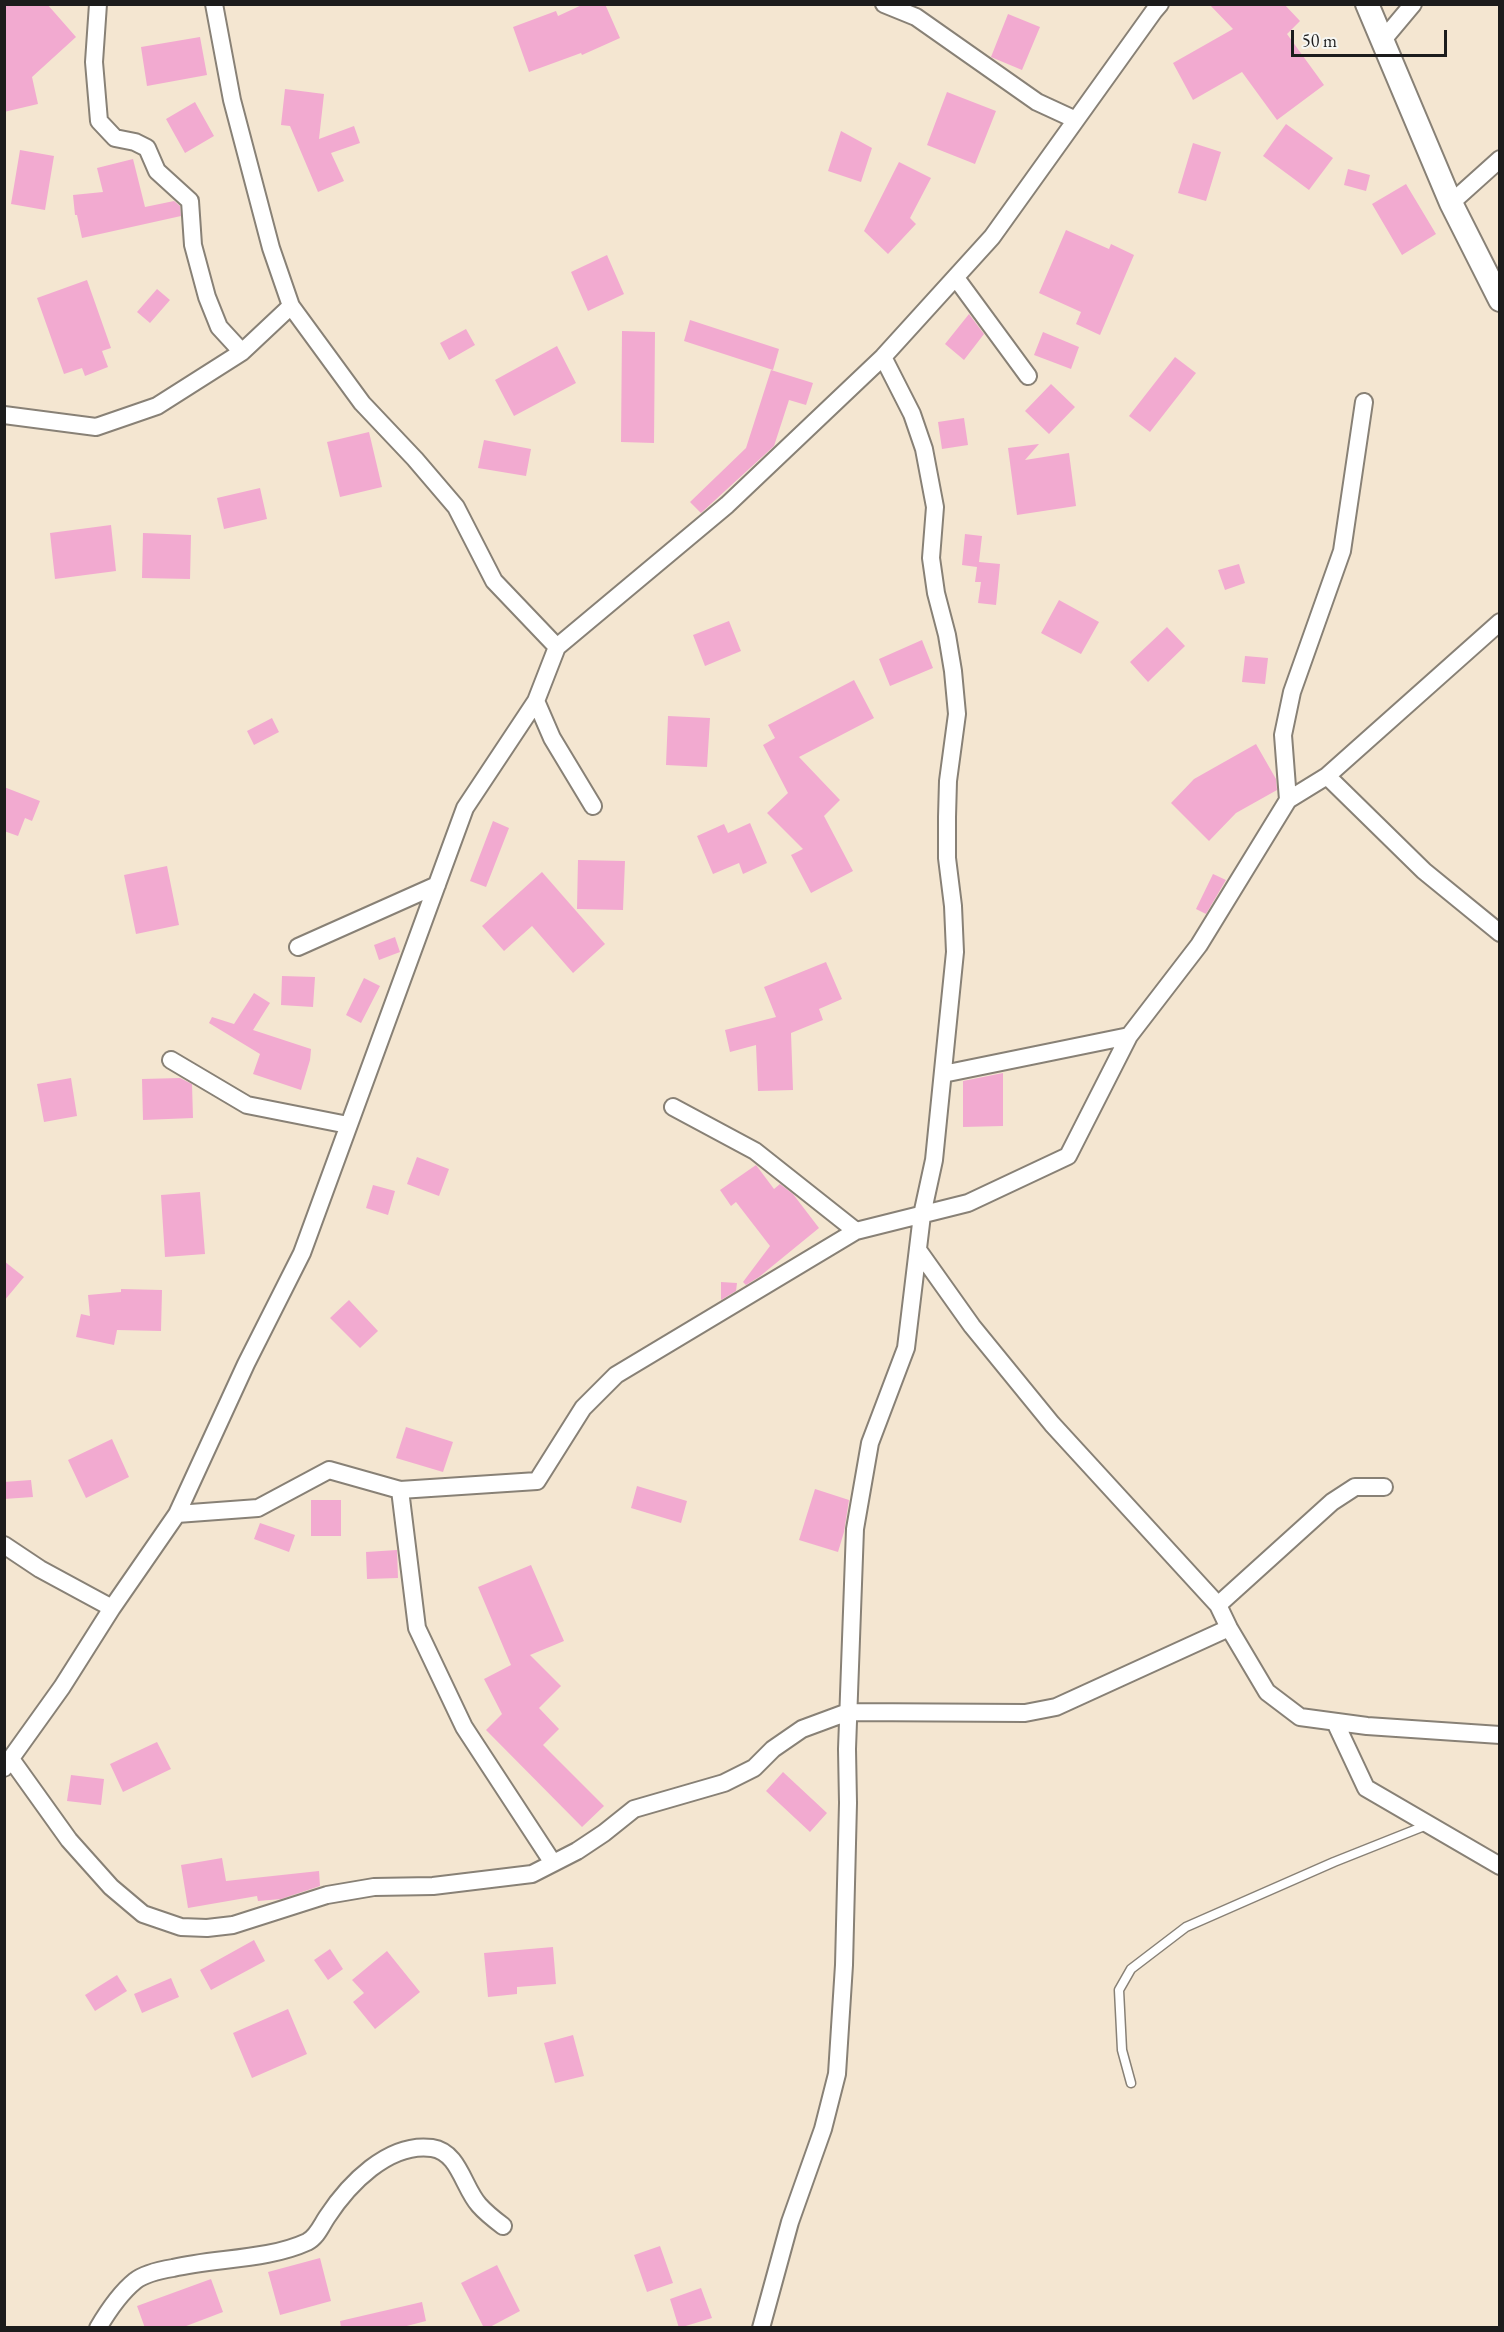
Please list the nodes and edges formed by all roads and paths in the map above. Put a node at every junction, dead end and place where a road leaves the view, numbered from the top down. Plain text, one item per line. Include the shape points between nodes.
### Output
1 (98, 4) edge
2 (214, 4) edge
3 (884, 4) edge
4 (1160, 4) edge
5 (1367, 4) edge
6 (1413, 4) edge
7 (1382, 41) junction
8 (1076, 120) junction
9 (1500, 159) edge
10 (1452, 203) junction
11 (956, 278) junction
12 (1500, 300) edge
13 (291, 306) junction
14 (242, 352) junction
15 (883, 357) junction
16 (1028, 376) dead end
17 (1364, 402) dead end
18 (4, 415) edge
19 (1500, 622) edge
20 (556, 647) junction
21 (536, 701) junction
22 (1327, 776) junction
23 (1288, 800) junction
24 (593, 806) dead end
25 (436, 885) junction
26 (1500, 933) edge
27 (298, 947) dead end
28 (1129, 1036) junction
29 (171, 1060) dead end
30 (943, 1074) junction
31 (673, 1107) dead end
32 (348, 1125) junction
33 (922, 1215) junction
34 (856, 1231) junction
35 (918, 1250) junction
36 (1384, 1487) dead end
37 (400, 1490) junction
38 (177, 1514) junction
39 (4, 1545) edge
40 (1218, 1605) junction
41 (112, 1608) junction
42 (1229, 1628) junction
43 (848, 1712) junction
44 (1335, 1722) junction
45 (1500, 1735) edge
46 (8, 1763) edge
47 (1428, 1825) junction
48 (553, 1863) junction
49 (1500, 1866) edge
50 (1131, 2083) dead end
51 (503, 2226) dead end
52 (98, 2328) edge
53 (761, 2328) edge

1 - 14 street via 94,62 99,121 115,138 147,148 157,171 190,201 193,245 207,297 219,327
2 - 13 street via 232,100 271,248
3 - 8 street via 916,17 1037,102
4 - 8 street
5 - 7 main road
6 - 7 street
7 - 10 main road
8 - 11 street via 992,237
9 - 10 street
10 - 12 main road
11 - 15 street
11 - 16 street
13 - 14 street
13 - 20 street via 362,403 456,507 494,580
14 - 18 street via 157,406 96,427
15 - 20 street via 727,505
15 - 30 street via 912,414 924,449 935,507 931,558 947,635 957,714 948,781 947,837 955,952
17 - 23 street via 1342,551 1292,692 1283,735
19 - 22 street
20 - 21 street
21 - 24 street via 552,738
21 - 25 street via 465,808
22 - 23 street
22 - 26 street via 1424,871
23 - 28 street via 1199,945
25 - 27 street
25 - 32 street
28 - 30 street
28 - 33 street via 1068,1156 968,1203
29 - 32 street via 247,1105
30 - 33 street via 934,1160
31 - 34 street via 755,1151
32 - 38 street via 302,1252
33 - 34 street
33 - 35 street
34 - 37 street via 616,1375 583,1408 537,1481
35 - 40 street via 972,1326 1052,1424
35 - 43 street via 906,1348 870,1443 855,1529
36 - 40 street via 1355,1487 1332,1502
37 - 38 street via 329,1470 258,1508
37 - 48 street via 417,1628 464,1727
38 - 41 street
39 - 41 street
40 - 42 street
41 - 46 street
42 - 43 street via 1056,1707 1025,1713
42 - 44 street via 1267,1692 1300,1717
43 - 48 street via 802,1729 754,1768 724,1783 634,1809 604,1833
43 - 53 street via 844,1965 837,2074
44 - 45 street
44 - 47 street via 1366,1788
46 - 48 street via 111,1887 143,1914 181,1927 233,1924 327,1895 374,1887 433,1886 532,1874
47 - 49 street
47 - 50 lane via 1186,1927 1131,1969 1119,1990 1122,2050
51 - 52 street via 479,2205 452,2159 434,2148 420,2147 391,2156 355,2181 309,2241 273,2252 156,2271 136,2280 113,2304

